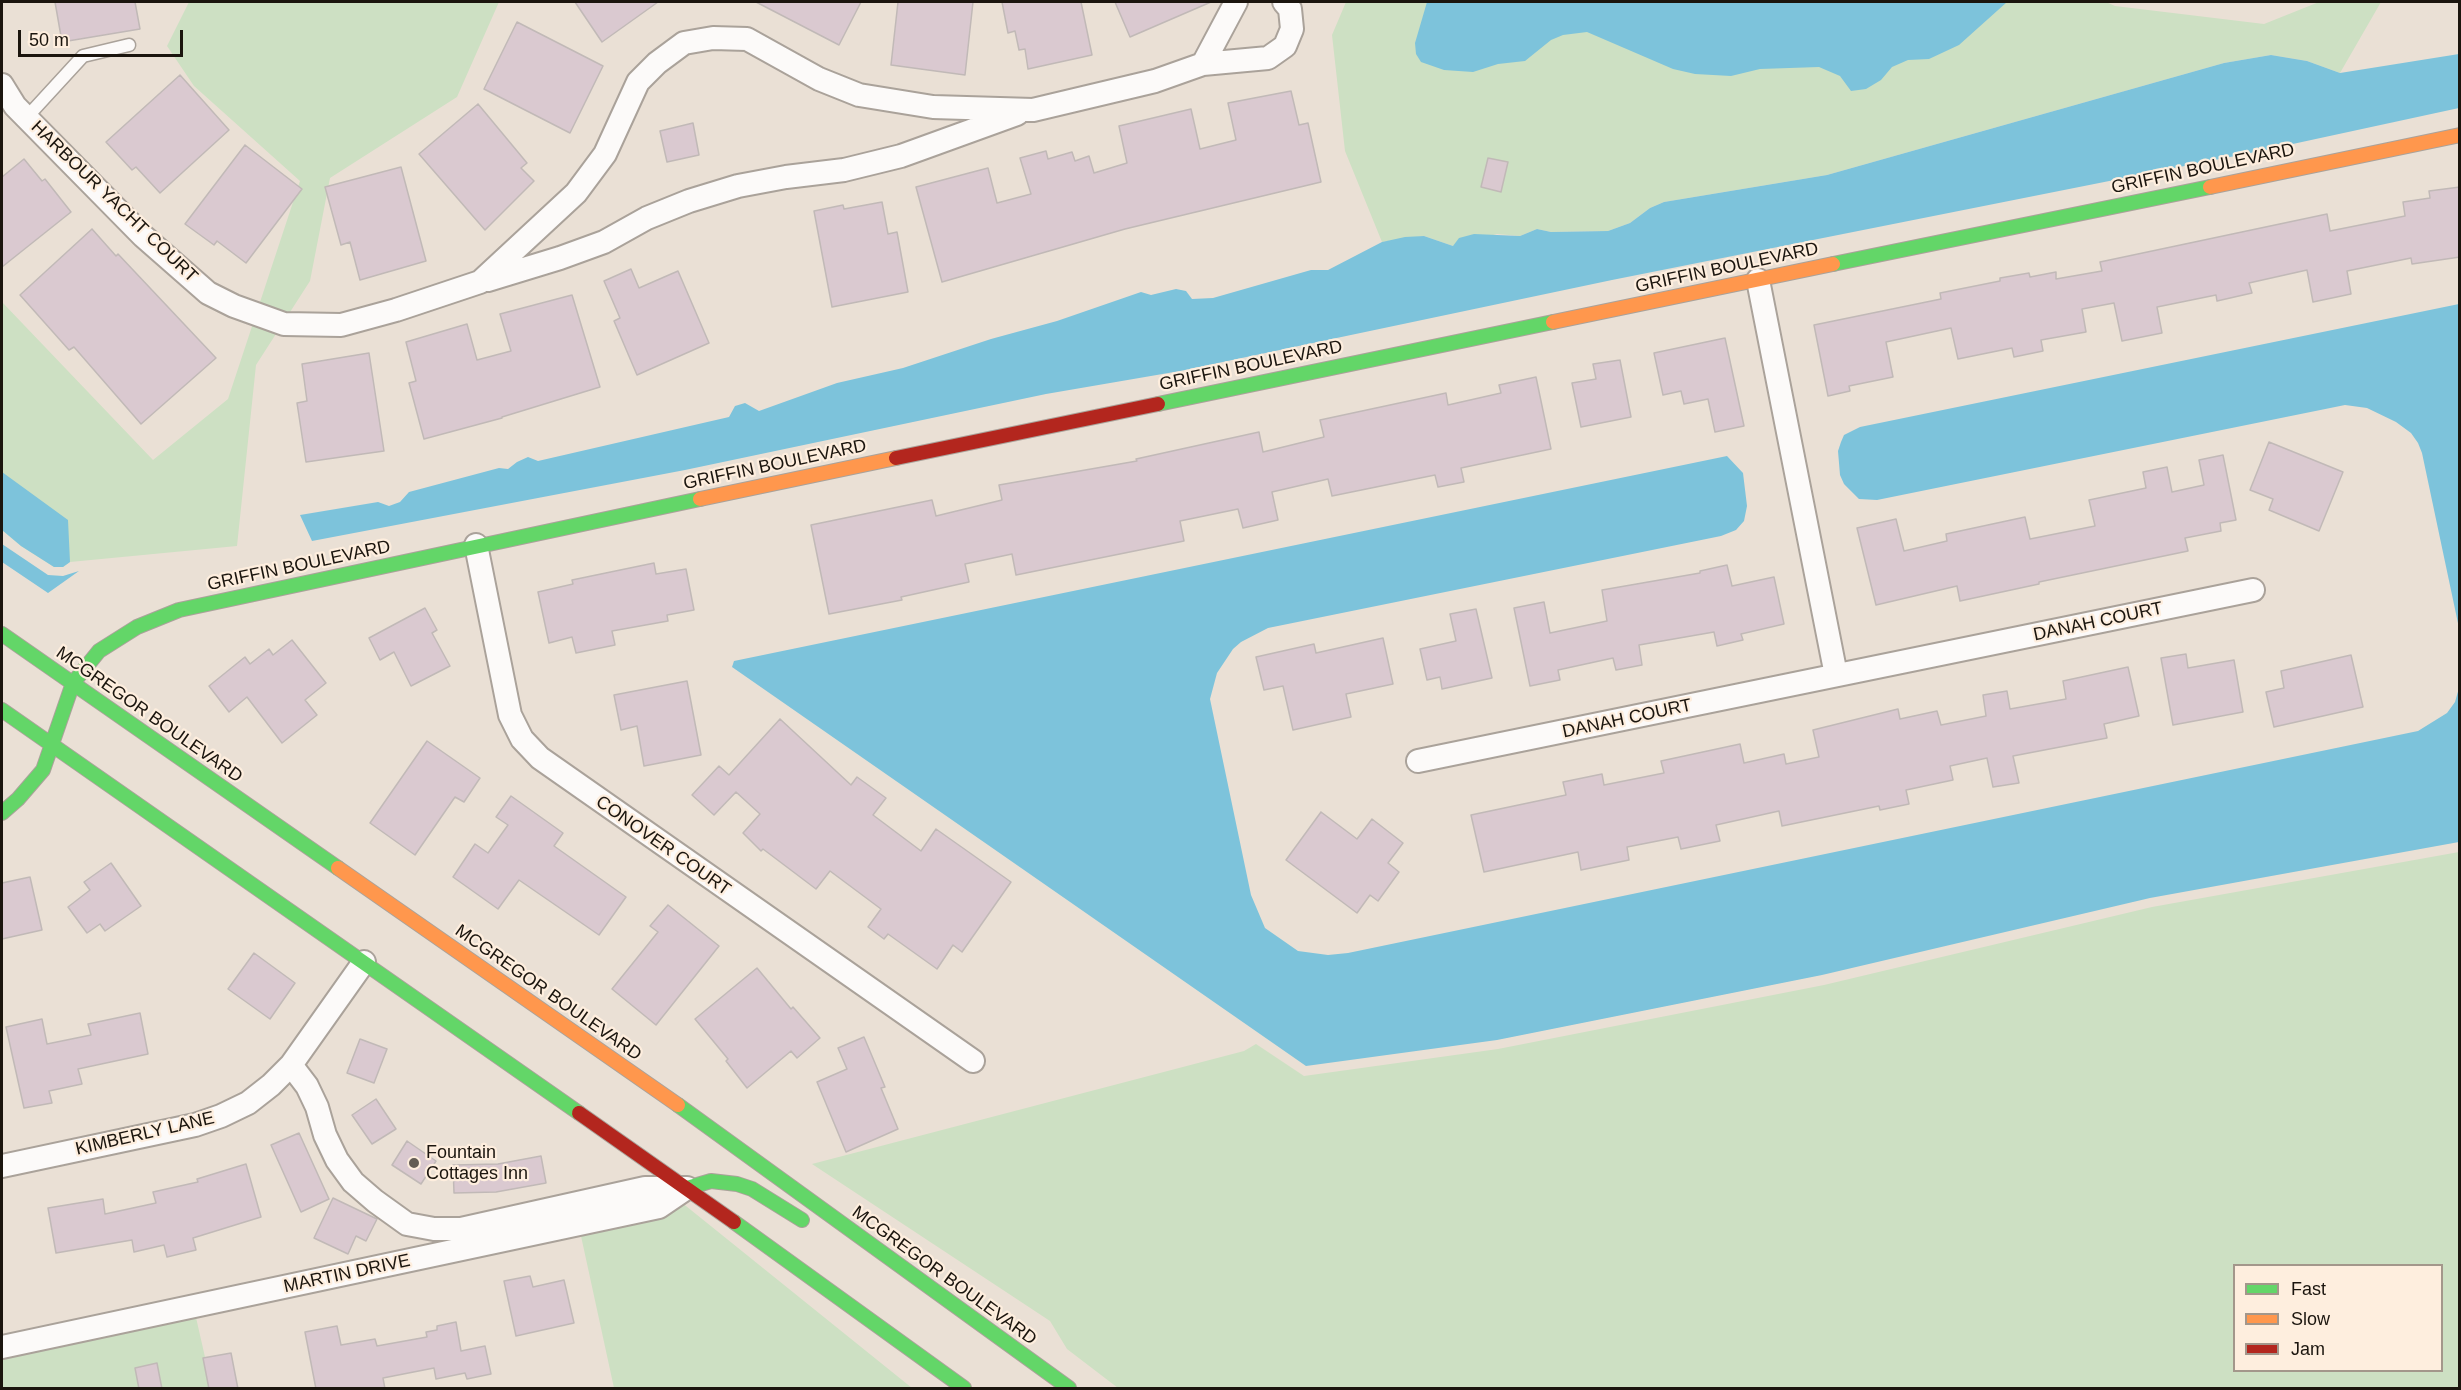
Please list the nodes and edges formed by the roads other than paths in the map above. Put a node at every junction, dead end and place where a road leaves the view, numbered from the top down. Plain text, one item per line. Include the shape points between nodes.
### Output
1 (1236, 2) edge
2 (1284, 2) edge
3 (129, 45) dead end
4 (1203, 64) junction
5 (2, 85) edge
6 (1033, 110) junction
7 (27, 117) junction
8 (2460, 135) edge
9 (1758, 280) junction
10 (480, 282) junction
11 (476, 545) junction
12 (2253, 590) dead end
13 (2, 634) edge
14 (1836, 675) junction
15 (73, 683) junction
16 (2, 710) edge
17 (51, 745) junction
18 (1418, 761) dead end
19 (2, 813) edge
20 (364, 962) junction
21 (973, 1061) dead end
22 (291, 1065) junction
23 (2, 1166) edge
24 (687, 1188) junction
25 (811, 1226) dead end
26 (915, 1295) dead end
27 (951, 1303) junction
28 (2, 1347) edge
29 (964, 1389) edge
30 (1069, 1389) edge

1 - 4 street
2 - 4 street, HARBOUR YACHT COURT via 1290,9 1292,29 1285,46 1268,58
3 - 7 lane via 83,56
4 - 6 street, HARBOUR YACHT COURT via 1155,81
5 - 7 street, HARBOUR YACHT COURT
6 - 10 street, HARBOUR YACHT COURT via 901,156 844,170 728,189 647,218 604,242
6 - 10 street, HARBOUR YACHT COURT via 933,107 859,95 819,79 747,39 713,38 684,43 638,82 605,154 576,193
7 - 10 street, HARBOUR YACHT COURT via 143,236 208,293 284,324 341,325
8 - 9 main road, GRIFFIN BOULEVARD
9 - 11 main road, GRIFFIN BOULEVARD
9 - 14 street
11 - 15 main road, GRIFFIN BOULEVARD via 179,610 137,627 99,651
11 - 21 street, CONOVER COURT via 510,715 522,739 540,758
12 - 14 street, DANAH COURT
13 - 15 main road, MCGREGOR BOULEVARD
14 - 18 street, DANAH COURT
15 - 17 main road, GRIFFIN BOULEVARD
15 - 27 main road, MCGREGOR BOULEVARD via 644,1081
16 - 17 main road
17 - 19 main road, GRIFFIN BOULEVARD via 43,770
17 - 20 main road
20 - 22 street, KIMBERLY LANE
20 - 24 main road
22 - 23 street, KIMBERLY LANE via 248,1103 204,1122
22 - 24 street via 312,1096 325,1135 353,1182 407,1224 434,1230 461,1229 645,1188
24 - 25 main road via 711,1181 737,1184
24 - 28 street, MARTIN DRIVE via 659,1207
24 - 29 main road
26 - 27 main road
27 - 30 main road, MCGREGOR BOULEVARD

